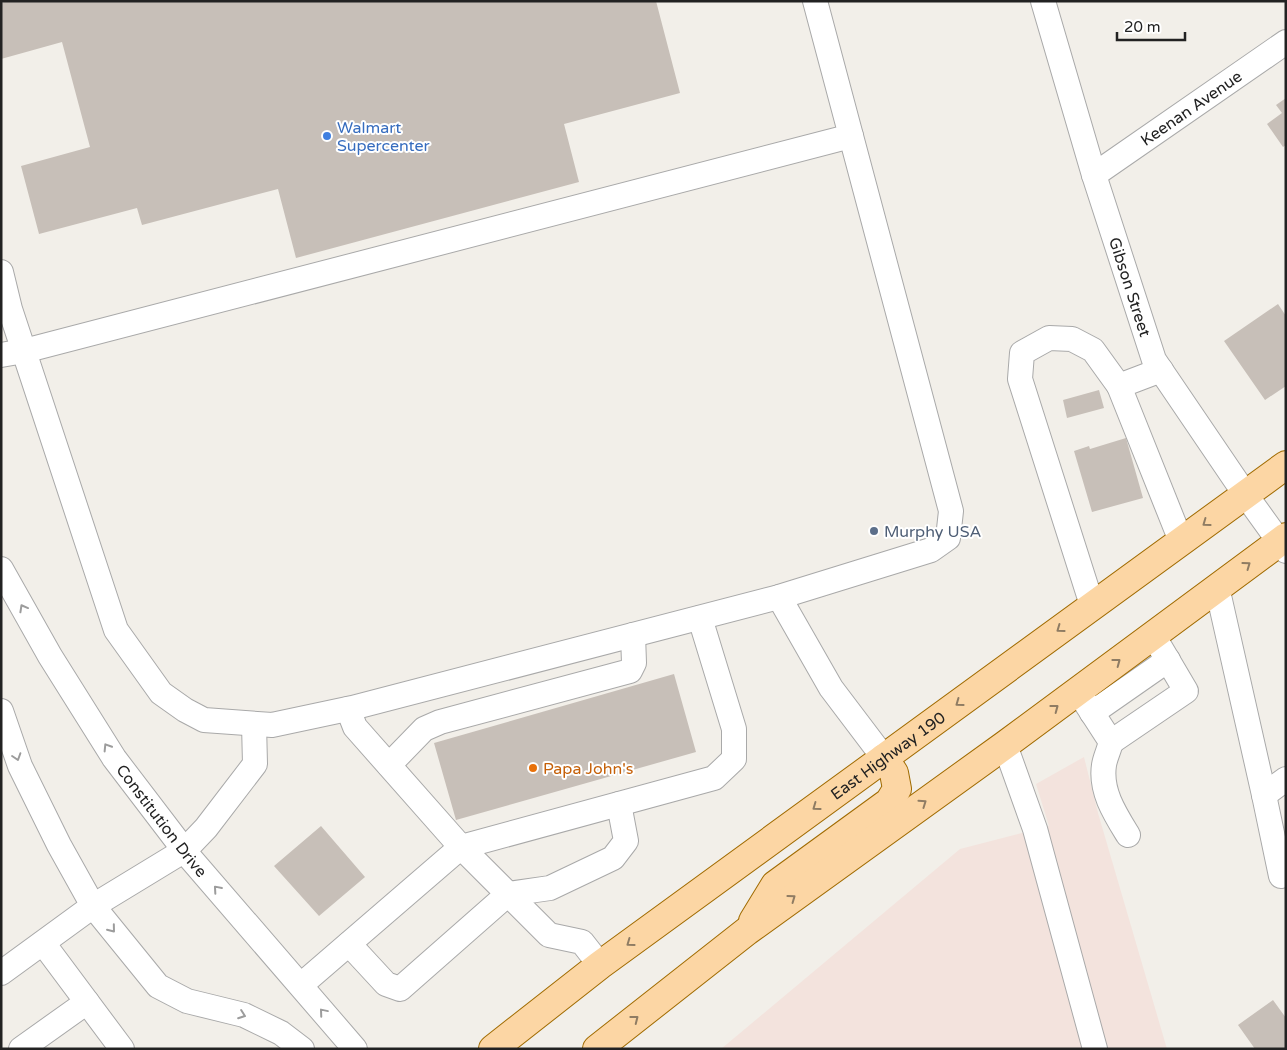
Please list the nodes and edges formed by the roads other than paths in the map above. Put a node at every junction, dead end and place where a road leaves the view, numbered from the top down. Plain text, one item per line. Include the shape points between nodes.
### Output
1 (815, 1) edge
2 (1043, 1) edge
3 (1286, 42) edge
4 (851, 136) junction
5 (1094, 175) junction
6 (1, 272) edge
7 (13, 353) edge
8 (1161, 370) junction
9 (1119, 386) junction
10 (1286, 464) edge
11 (1245, 494) junction
12 (1181, 541) junction
13 (1284, 543) edge
14 (1, 569) edge
15 (1217, 587) junction
16 (779, 597) junction
17 (1092, 605) junction
18 (700, 618) junction
19 (1153, 634) junction
20 (633, 635) junction
21 (1168, 660) junction
22 (1085, 702) junction
23 (348, 708) junction
24 (1, 711) edge
25 (254, 724) junction
26 (1111, 742) junction
27 (1005, 745) junction
28 (884, 758) junction
29 (389, 765) junction
30 (1286, 779) edge
31 (1264, 795) junction
32 (619, 804) junction
33 (1128, 835) dead end
34 (461, 847) junction
35 (185, 850) junction
36 (1281, 876) dead end
37 (508, 894) junction
38 (93, 906) junction
39 (747, 931) junction
40 (43, 943) junction
41 (349, 944) junction
42 (600, 965) junction
43 (1, 973) edge
44 (301, 985) junction
45 (87, 1002) junction
46 (21, 1049) edge
47 (122, 1049) edge
48 (302, 1049) edge
49 (355, 1049) edge
50 (493, 1049) edge
51 (597, 1049) edge
52 (1095, 1049) edge

1 - 4 street
2 - 5 street, Gibson Street
3 - 5 street, Keenan Avenue
4 - 7 street
4 - 16 street via 951,512 948,538 930,550
5 - 8 street, Gibson Street via 1154,360
6 - 7 street via 10,309
7 - 25 street via 116,630 161,693 185,710 204,720
8 - 9 street
8 - 11 street, Gibson Street
9 - 12 street
9 - 17 street via 1093,350 1072,339 1049,338 1022,353 1020,378
10 - 11 main road, East Highway 190
11 -> 12 main road, East Highway 190
11 - 13 street, Gibson Street
12 - 17 main road, East Highway 190
15 -> 13 main road
35 -> 14 street, Constitution Drive via 114,758 50,656
15 - 19 main road
15 - 31 street
16 - 18 street
16 - 28 street via 831,688
17 -> 28 main road, East Highway 190
18 - 20 street
18 - 32 street via 734,729 734,759 714,778
19 - 21 street
22 -> 19 main road
20 - 23 street
20 - 29 street via 634,664 630,671 440,722 424,729
21 - 22 street
21 - 26 street via 1186,691
22 - 26 street
27 -> 22 main road
23 - 25 street via 272,726
23 - 29 street via 356,727
24 -> 38 street via 20,766
25 - 35 street via 255,764
26 - 33 street via 1104,766 1104,783 1111,808
39 -> 27 main road
27 - 52 street via 1035,829
28 - 39 main road via 894,773 897,789 889,802 775,885
28 -> 42 main road, East Highway 190
29 - 34 street
30 - 31 street
31 - 36 street
32 - 34 street
32 - 37 street via 626,841 613,858 550,888
34 - 37 street
34 - 41 street
35 - 38 street
44 -> 35 street, Constitution Drive
37 - 41 street via 400,989 386,984
37 - 42 street via 549,935 582,942
38 - 40 street
38 -> 48 street via 158,986 194,1003 244,1016 281,1033
51 -> 39 main road
40 - 43 street
40 - 45 street
41 - 44 street
42 - 50 main road, East Highway 190
49 -> 44 street, Constitution Drive
45 - 46 street
45 - 47 street

